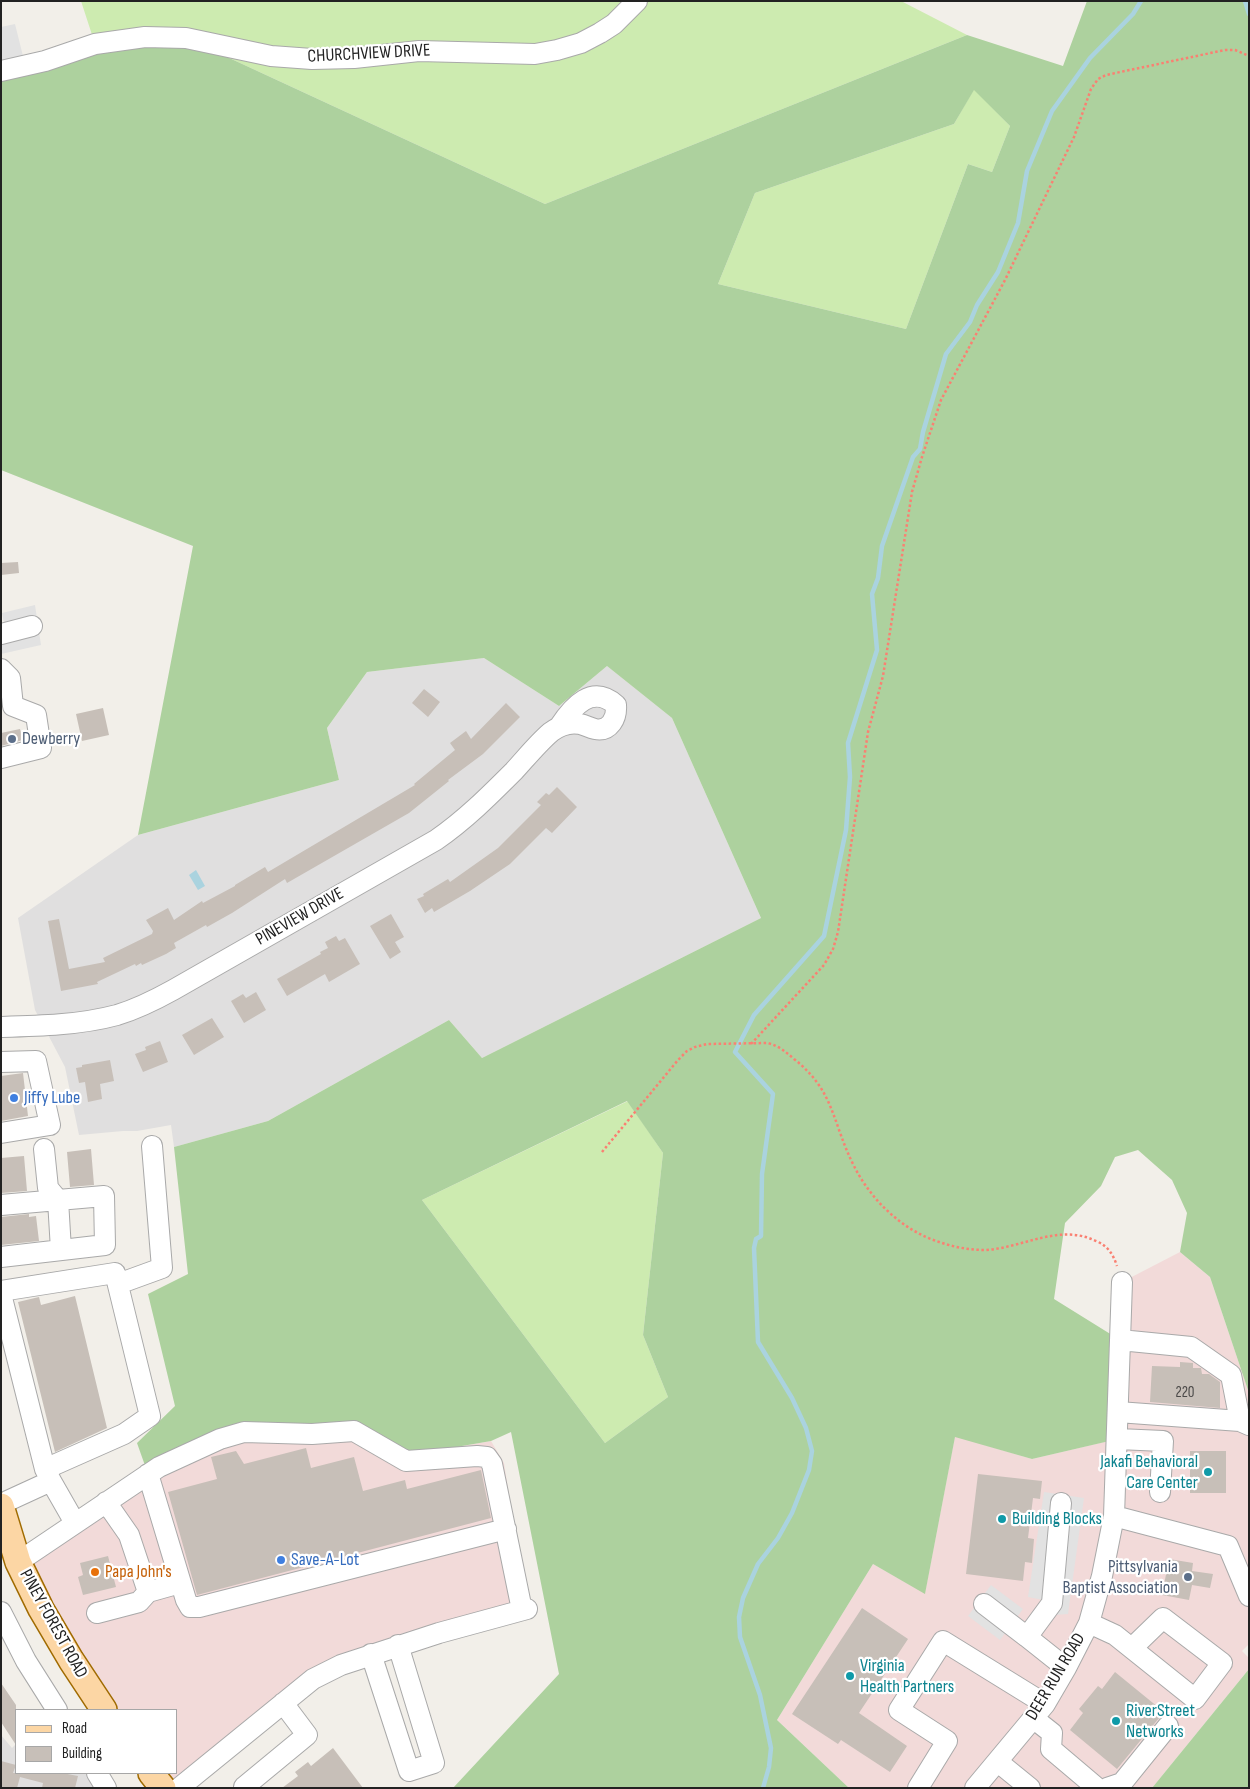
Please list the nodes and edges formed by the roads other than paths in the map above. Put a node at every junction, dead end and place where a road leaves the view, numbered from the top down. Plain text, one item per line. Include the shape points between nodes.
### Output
1 (637, 1) edge
2 (1, 71) edge
3 (32, 626) dead end
4 (1, 634) edge
5 (1, 669) edge
6 (559, 727) dead end
7 (1, 758) edge
8 (1, 1027) edge
9 (1, 1062) edge
10 (1, 1133) edge
11 (152, 1146) dead end
12 (44, 1149) dead end
13 (58, 1200) junction
14 (1, 1205) edge
15 (61, 1250) junction
16 (1, 1257) edge
17 (1122, 1282) road end
18 (118, 1284) junction
19 (1, 1292) edge
20 (1120, 1340) junction
21 (1118, 1412) junction
22 (1244, 1423) edge
23 (1118, 1439) junction
24 (148, 1474) junction
25 (48, 1475) junction
26 (1160, 1492) dead end
27 (106, 1502) junction
28 (1061, 1503) dead end
29 (1, 1505) edge
30 (1114, 1516) junction
31 (75, 1523) junction
32 (506, 1529) junction
33 (11, 1553) edge
34 (180, 1582) junction
35 (148, 1592) junction
36 (1249, 1596) edge
37 (984, 1604) dead end
38 (1, 1612) edge
39 (97, 1613) dead end
40 (1089, 1623) junction
41 (1027, 1637) junction
42 (398, 1646) junction
43 (1132, 1648) dead end
44 (370, 1654) junction
45 (1066, 1668) junction
46 (283, 1703) junction
47 (56, 1709) edge
48 (103, 1709) edge
49 (1039, 1711) junction
50 (1168, 1726) dead end
51 (998, 1762) junction
52 (98, 1774) edge
53 (152, 1774) edge
54 (411, 1780) edge
55 (106, 1788) edge
56 (163, 1788) edge
57 (179, 1788) edge
58 (245, 1788) edge
59 (918, 1788) edge
60 (976, 1788) edge
61 (1030, 1788) edge
62 (1097, 1788) edge
63 (1107, 1788) edge

1 - 2 street, CHURCHVIEW DRIVE via 614,24 581,43 536,54 419,51 312,59 271,56 186,38 145,37 95,44 45,61
3 - 4 street
5 - 7 street via 10,678 13,706 36,715 41,748
6 - 8 street, PINEVIEW DRIVE via 486,800 436,840 173,990 118,1015 88,1022
9 - 10 street via 36,1061 50,1125
11 - 18 street via 162,1268
12 - 13 street via 48,1188
13 - 14 street
13 - 15 street
13 - 15 street via 104,1196 105,1245
15 - 16 street
17 - 20 street, DEER RUN ROAD
18 - 19 street via 116,1273
18 - 25 street via 150,1416 124,1434
19 - 25 street
20 - 21 street, DEER RUN ROAD
20 - 22 street via 1191,1347 1231,1375
21 - 22 street
21 - 23 street, DEER RUN ROAD
23 - 26 street via 1163,1441
23 - 30 street, DEER RUN ROAD
24 - 27 street
24 - 32 street via 220,1439 244,1432 312,1434 354,1431 406,1461 487,1457 492,1464
24 - 34 street
25 - 29 street
25 - 31 street
27 - 31 street
27 - 35 street via 128,1535
28 - 41 street via 1052,1603
29 - 33 main road, PINEY FOREST ROAD
30 - 36 street via 1228,1546
30 - 40 street, DEER RUN ROAD
31 - 33 street
32 - 34 street via 199,1607 190,1607
32 - 42 street via 525,1610
33 - 48 main road, PINEY FOREST ROAD via 71,1660
34 - 35 street
35 - 39 street via 139,1602
37 - 41 street
38 - 47 street via 26,1661
40 - 43 street via 1115,1635
40 - 45 street, DEER RUN ROAD
41 - 45 street
42 - 44 street
42 - 54 street via 434,1763
44 - 46 street via 313,1679
44 - 54 street
45 - 49 street, DEER RUN ROAD
46 - 57 street
46 - 58 street via 307,1735
49 - 51 street, DEER RUN ROAD
49 - 59 street via 943,1641 899,1710 947,1741
49 - 62 street via 1052,1734 1051,1749
50 - 63 street via 1122,1783
51 - 60 street, DEER RUN ROAD
51 - 61 street
52 - 55 street
53 - 56 main road

